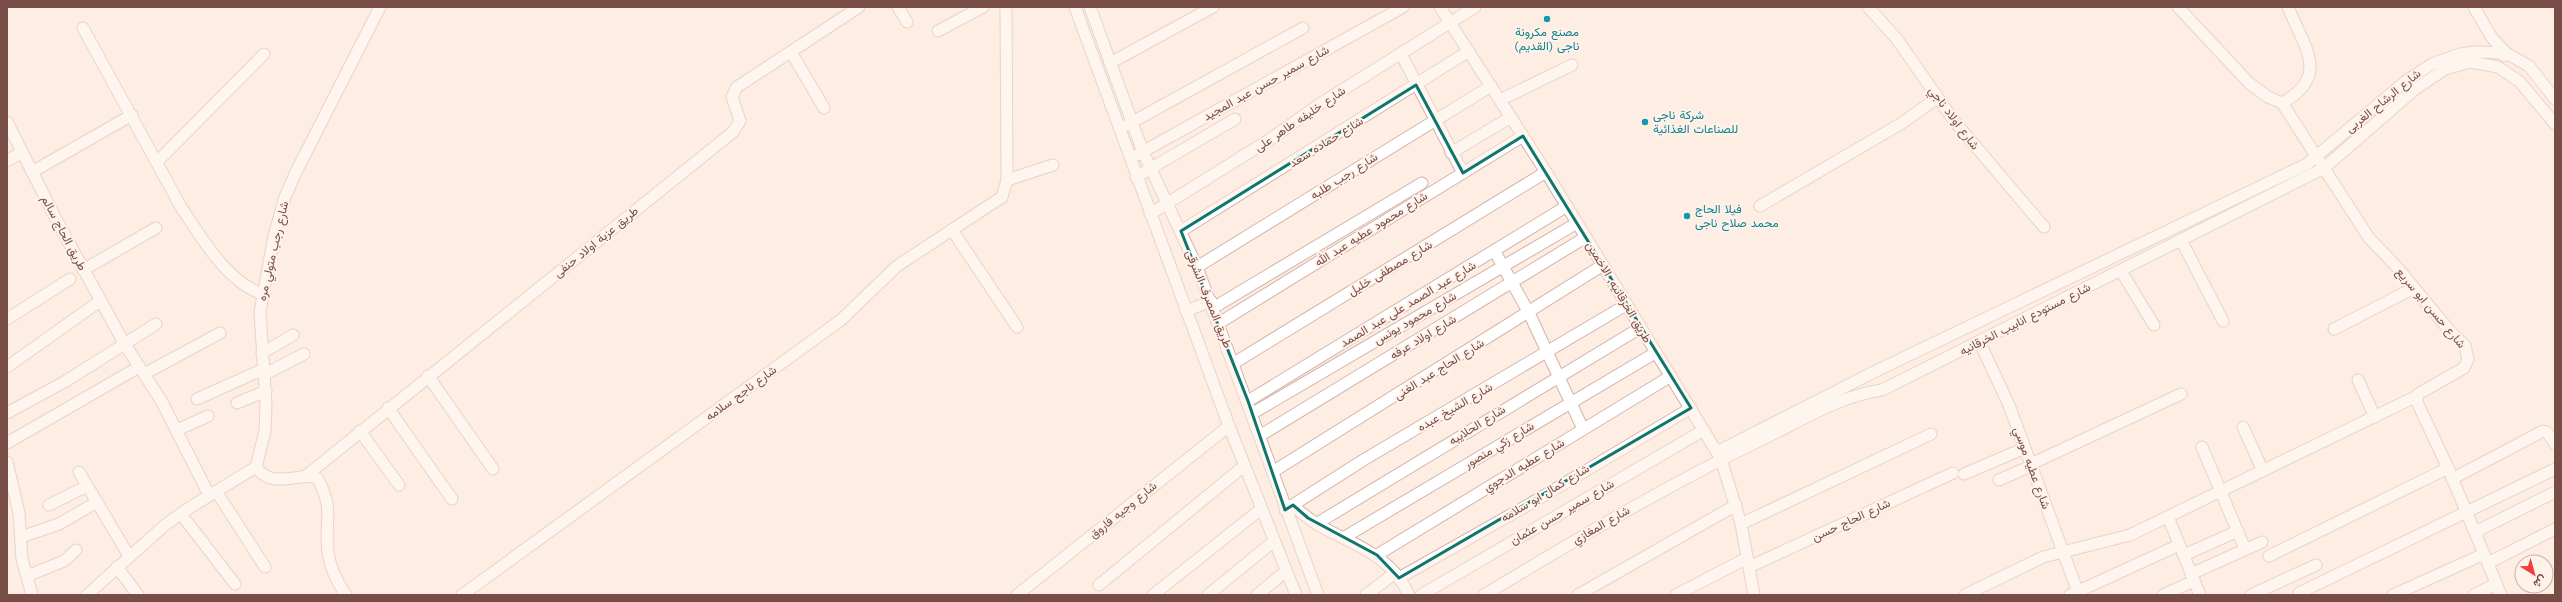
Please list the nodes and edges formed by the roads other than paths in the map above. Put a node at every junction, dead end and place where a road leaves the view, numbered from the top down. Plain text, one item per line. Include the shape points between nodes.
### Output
1 (380, 7) edge
2 (859, 7) edge
3 (898, 7) edge
4 (983, 7) edge
5 (1006, 7) edge
6 (1075, 7) edge
7 (1090, 7) edge
8 (1212, 7) edge
9 (1403, 7) edge
10 (1440, 7) edge
11 (1475, 7) edge
12 (1868, 7) edge
13 (2178, 7) edge
14 (2288, 7) edge
15 (2474, 7) edge
16 (907, 22) dead end
17 (1450, 23) junction
18 (83, 28) dead end
19 (1303, 28) dead end
20 (938, 31) dead end
21 (1469, 51) junction
22 (791, 52) junction
23 (2506, 53) junction
24 (264, 54) dead end
25 (1401, 54) junction
26 (1110, 63) junction
27 (1572, 65) dead end
28 (2498, 67) junction
29 (2543, 84) junction
30 (1416, 85) junction
31 (1491, 86) junction
32 (2530, 94) junction
33 (1937, 98) junction
34 (2555, 99) edge
35 (1500, 100) junction
36 (2282, 103) junction
37 (824, 108) dead end
38 (132, 115) junction
39 (1511, 116) junction
40 (1235, 119) dead end
41 (1434, 120) junction
42 (7, 122) edge
43 (1132, 122) junction
44 (2555, 124) edge
45 (1119, 129) junction
46 (1523, 136) junction
47 (22, 152) junction
48 (1142, 152) junction
49 (1451, 152) junction
50 (2317, 156) junction
51 (1130, 159) junction
52 (7, 161) edge
53 (157, 162) junction
54 (1054, 165) dead end
55 (1150, 168) junction
56 (2324, 168) junction
57 (32, 172) junction
58 (1546, 172) junction
59 (1463, 173) junction
60 (1136, 177) junction
61 (1007, 180) junction
62 (1422, 183) dead end
63 (1167, 203) junction
64 (1567, 206) junction
65 (1760, 206) dead end
66 (1150, 214) junction
67 (1577, 223) junction
68 (2044, 227) dead end
69 (156, 228) dead end
70 (952, 230) junction
71 (1181, 232) junction
72 (1586, 237) junction
73 (2181, 240) junction
74 (1495, 252) junction
75 (1603, 265) junction
76 (1503, 266) junction
77 (1197, 267) junction
78 (83, 270) junction
79 (2121, 271) junction
80 (70, 278) dead end
81 (1512, 283) junction
82 (2414, 288) junction
83 (262, 294) junction
84 (100, 302) junction
85 (1212, 305) junction
86 (1626, 305) junction
87 (1186, 311) junction
88 (1529, 313) junction
89 (7, 319) edge
90 (2223, 321) dead end
91 (1219, 323) junction
92 (156, 324) dead end
93 (2154, 324) dead end
94 (1017, 327) dead end
95 (1640, 328) junction
96 (2334, 328) dead end
97 (220, 333) dead end
98 (293, 335) dead end
99 (1980, 342) junction
100 (124, 343) junction
101 (1548, 353) junction
102 (1655, 353) junction
103 (262, 354) junction
104 (304, 354) dead end
105 (1234, 362) junction
106 (7, 367) edge
107 (141, 370) junction
108 (264, 372) junction
109 (428, 376) junction
110 (1558, 376) junction
111 (1671, 376) junction
112 (2358, 380) dead end
113 (266, 391) junction
114 (2181, 394) dead end
115 (2417, 396) junction
116 (196, 399) dead end
117 (1248, 401) junction
118 (237, 403) dead end
119 (1570, 403) junction
120 (388, 408) junction
121 (1691, 408) junction
122 (7, 413) edge
123 (1252, 414) junction
124 (208, 416) dead end
125 (2375, 416) junction
126 (1229, 426) junction
127 (2243, 426) dead end
128 (1583, 429) junction
129 (177, 430) junction
130 (1704, 430) junction
131 (360, 431) junction
132 (1931, 434) dead end
133 (1260, 435) junction
134 (7, 443) edge
135 (2555, 444) edge
136 (2202, 447) dead end
137 (2025, 448) junction
138 (1719, 456) junction
139 (7, 462) edge
140 (2031, 465) junction
141 (1244, 466) junction
142 (256, 467) junction
143 (2448, 468) junction
144 (493, 469) dead end
145 (2555, 469) edge
146 (1274, 471) junction
147 (79, 472) dead end
148 (2263, 472) junction
149 (307, 475) junction
150 (2452, 479) junction
151 (1999, 480) dead end
152 (399, 485) dead end
153 (87, 486) junction
154 (2222, 492) junction
155 (2555, 492) edge
156 (213, 493) junction
157 (452, 499) dead end
158 (97, 502) junction
159 (49, 505) dead end
160 (1736, 505) junction
161 (1289, 507) junction
162 (1261, 510) junction
163 (2466, 513) junction
164 (181, 514) junction
165 (2168, 517) junction
166 (1316, 524) junction
167 (1741, 524) junction
168 (2555, 529) edge
169 (2238, 531) junction
170 (2475, 532) junction
171 (21, 537) junction
172 (1343, 538) junction
173 (1274, 541) junction
174 (2262, 542) dead end
175 (2245, 549) junction
176 (76, 550) dead end
177 (2181, 550) junction
178 (2063, 551) junction
179 (1377, 555) junction
180 (129, 556) junction
181 (2269, 556) dead end
182 (2486, 559) junction
183 (1748, 562) junction
184 (2316, 565) dead end
185 (117, 567) junction
186 (265, 567) dead end
187 (1286, 571) junction
188 (1397, 575) junction
189 (27, 576) junction
190 (2292, 576) junction
191 (2193, 577) junction
192 (235, 584) dead end
193 (2496, 584) junction
194 (1099, 585) dead end
195 (2076, 594) edge
196 (2299, 594) edge
197 (32, 595) edge
198 (87, 595) edge
199 (138, 595) edge
200 (346, 595) edge
201 (462, 595) edge
202 (1017, 595) edge
203 (1153, 595) edge
204 (1208, 595) edge
205 (1256, 595) edge
206 (1296, 595) edge
207 (1318, 595) edge
208 (1366, 595) edge
209 (1409, 595) edge
210 (1421, 595) edge
211 (1484, 595) edge
212 (1578, 595) edge
213 (1676, 595) edge
214 (1754, 595) edge
215 (1965, 595) edge
216 (2163, 595) edge
217 (2200, 595) edge
218 (2251, 595) edge
219 (2393, 595) edge
220 (2474, 595) edge
221 (2501, 595) edge

1 - 83 street, شارع رجب متولي مره via 285,197
2 - 22 street, طريق عزبة اولاد حنفى
3 - 16 street
4 - 20 street
5 - 61 street
6 - 45 street, طريق المصرف الشرقى
7 - 26 street, طريق المصرف الشرقى
8 - 26 street
9 - 48 street, شارع سمير حسن عبد المجيد
10 - 17 street, طريق الخرقانيه, الاخمين
11 - 17 street, شارع خليفه طاهر على
12 - 33 street, شارع اولاد ناجي via 1896,38
13 - 36 street via 2249,83 2268,97
14 - 36 street via 2311,67 2307,83
15 - 23 street via 2492,38
17 - 21 street, طريق الخرقانيه, الاخمين
17 - 25 street, شارع خليفه طاهر على
18 - 38 street
19 - 43 street
21 - 30 street, شارع حماده سعد
21 - 31 street, طريق الخرقانيه, الاخمين
22 - 37 street
22 - 109 street, طريق عزبة اولاد حنفى via 733,92 733,102 740,121 733,132
23 - 28 street
23 - 29 street, شارع الرشاح الغربى via 2525,63
23 - 50 street, شارع الرشاح الغربى via 2475,52 2453,56 2432,64 2406,81
24 - 53 street
25 - 30 street
25 - 63 street, شارع خليفه طاهر على
26 - 43 street, طريق المصرف الشرقى
27 - 35 street
28 - 32 street, شارع الرشاح الغربى via 2511,74
28 - 56 street, شارع الرشاح الغربى via 2471,62 2458,64 2431,77
29 - 32 street
29 - 34 street, شارع الرشاح الغربى
30 - 41 street
30 - 71 street, شارع حماده سعد
31 - 35 street, طريق الخرقانيه, الاخمين
31 - 41 street, شارع رجب طلبه
32 - 44 street, شارع الرشاح الغربى
33 - 65 street via 1902,123
33 - 68 street, شارع اولاد ناجي
35 - 39 street, طريق الخرقانيه, الاخمين
36 - 50 street, شارع حسن ابو سريع
38 - 53 street
38 - 57 street
39 - 46 street, طريق الخرقانيه, الاخمين
39 - 49 street
40 - 55 street
41 - 49 street
41 - 77 street, شارع رجب طلبه
42 - 47 street, طريق الحاج سالم
43 - 45 street
43 - 48 street, طريق المصرف الشرقى
45 - 51 street, طريق المصرف الشرقى
46 - 58 street, طريق الخرقانيه, الاخمين
46 - 59 street, شارع محمود عطيه عبد الله
47 - 52 street
47 - 57 street, طريق الحاج سالم
48 - 51 street, شارع سمير حسن عبد المجيد
48 - 55 street, طريق المصرف الشرقى
49 - 59 street
50 - 56 street, شارع حسن ابو سريع
50 - 138 street, شارع مستودع انابيب الخرقانيه via 2307,164 1878,370
51 - 60 street, طريق المصرف الشرقى
53 - 83 street via 182,207 215,255 242,285
54 - 61 street
55 - 60 street
55 - 63 street, طريق المصرف الشرقى
56 - 73 street, شارع مستودع انابيب الخرقانيه
56 - 82 street, شارع حسن ابو سريع via 2369,238
57 - 78 street, طريق الحاج سالم
58 - 64 street, طريق الخرقانيه, الاخمين
58 - 105 street, شارع مصطفى خليل
59 - 91 street, شارع محمود عطيه عبد الله
60 - 66 street, طريق المصرف الشرقى
61 - 70 street, شارع ناجح سلامه via 1002,197
62 - 85 street
63 - 66 street, شارع خليفه طاهر على
63 - 71 street, طريق المصرف الشرقى
64 - 67 street, طريق الخرقانيه, الاخمين
64 - 74 street, شارع عبد الصمد على عبد الصمد
66 - 87 street, طريق المصرف الشرقى
67 - 72 street, طريق الخرقانيه, الاخمين
67 - 76 street, شارع محمود يونس
69 - 78 street
70 - 94 street
70 - 201 street, شارع ناجح سلامه via 889,272 864,300 841,320
71 - 77 street, طريق المصرف الشرقى
72 - 75 street, طريق الخرقانيه, الاخمين
72 - 81 street, شارع اولاد عرفه
73 - 79 street, شارع مستودع انابيب الخرقانيه
73 - 90 street
74 - 76 street
74 - 117 street, شارع عبد الصمد على عبد الصمد
75 - 86 street, طريق الخرقانيه, الاخمين
75 - 88 street, شارع الحاج عبد الغنى
76 - 81 street
76 - 123 street, شارع محمود يونس
77 - 85 street, طريق المصرف الشرقى
78 - 84 street, طريق الحاج سالم
79 - 93 street
79 - 99 street, شارع مستودع انابيب الخرقانيه
80 - 89 street
81 - 88 street
81 - 133 street, شارع اولاد عرفه
82 - 96 street
82 - 115 street, شارع حسن ابو سريع via 2448,330 2462,342 2468,355 2464,368
83 - 103 street, شارع رجب متولي مره
84 - 100 street, طريق الحاج سالم
84 - 106 street
85 - 87 street
85 - 91 street, طريق المصرف الشرقى
86 - 95 street, طريق الخرقانيه, الاخمين
86 - 101 street, شارع الشيخ عبده
87 - 126 street, طريق المصرف الشرقى
88 - 101 street
88 - 146 street, شارع الحاج عبد الغنى
91 - 105 street, طريق المصرف الشرقى
92 - 100 street
95 - 102 street, طريق الخرقانيه, الاخمين
95 - 110 street, شارع الحلايبه
97 - 107 street
98 - 103 street
99 - 137 street, شارع عطيه موسي via 2009,405
99 - 138 street, شارع مستودع انابيب الخرقانيه via 1882,390 1849,397
100 - 107 street, طريق الحاج سالم
100 - 122 street via 66,381
101 - 110 street
101 - 161 street, شارع الشيخ عبده via 1365,459
102 - 111 street, طريق الخرقانيه, الاخمين
102 - 119 street, شارع زكي منصور
103 - 108 street, شارع رجب متولي مره
104 - 108 street
105 - 117 street, طريق المصرف الشرقى
107 - 129 street, طريق الحاج سالم
107 - 134 street
108 - 113 street, شارع رجب متولي مره
108 - 116 street
109 - 120 street, طريق عزبة اولاد حنفى
109 - 144 street
110 - 119 street
110 - 166 street, شارع الحلايبه
111 - 121 street, طريق الخرقانيه, الاخمين
111 - 128 street, شارع عطيه الدجوي
112 - 125 street
113 - 118 street
113 - 142 street, شارع رجب متولي مره via 265,431
114 - 140 street
115 - 125 street, شارع حسن ابو سريع
115 - 143 street via 2418,407
117 - 123 street, طريق المصرف الشرقى
119 - 128 street
119 - 172 street, شارع زكي منصور
120 - 131 street, طريق عزبة اولاد حنفى
120 - 157 street
121 - 130 street, طريق الخرقانيه, الاخمين
121 - 188 street, شارع كمال ابو سلامه via 1535,501
123 - 133 street, طريق المصرف الشرقى
124 - 129 street
125 - 148 street, شارع حسن ابو سريع
126 - 141 street, طريق المصرف الشرقى
126 - 202 street, شارع وجيه فاروق
127 - 148 street
128 - 179 street, شارع عطيه الدجوي
129 - 156 street, طريق الحاج سالم
130 - 138 street, طريق الخرقانيه, الاخمين
130 - 210 street, شارع سمير حسن عثمان
131 - 149 street, طريق عزبة اولاد حنفى
131 - 152 street
132 - 167 street
133 - 146 street, طريق المصرف الشرقى
135 - 150 street via 2548,433 2543,431
136 - 154 street
137 - 140 street, شارع عطيه موسي
137 - 183 street, شارع الحاج حسن
138 - 160 street, طريق الخرقانيه, الاخمين
138 - 211 street, شارع المغازي
139 - 171 street
140 - 151 street
140 - 178 street, شارع عطيه موسي
141 - 162 street, طريق المصرف الشرقى
141 - 194 street
142 - 149 street via 263,474 285,480
142 - 156 street
143 - 150 street
143 - 181 street
145 - 163 street
146 - 161 street, طريق المصرف الشرقى
147 - 153 street
148 - 154 street, شارع حسن ابو سريع
149 - 200 street via 318,478 327,499 328,551 333,573
150 - 163 street
153 - 158 street
153 - 159 street
154 - 165 street, شارع حسن ابو سريع
154 - 169 street
155 - 170 street
156 - 164 street
156 - 186 street, طريق الحاج سالم
158 - 171 street via 59,524
158 - 180 street
160 - 167 street, طريق الخرقانيه, الاخمين
160 - 212 street
161 - 166 street
161 - 207 street, طريق المصرف الشرقى
162 - 173 street, طريق المصرف الشرقى
162 - 203 street
163 - 170 street
163 - 196 street
164 - 180 street
164 - 192 street
165 - 177 street
165 - 178 street, شارع حسن ابو سريع via 2118,539
166 - 172 street
167 - 183 street, طريق الخرقانيه, الاخمين
168 - 182 street
169 - 175 street
169 - 177 street
170 - 182 street
171 - 189 street via 21,556
172 - 179 street
173 - 187 street, طريق المصرف الشرقى
173 - 204 street
174 - 175 street
175 - 191 street
176 - 189 street via 64,561
177 - 191 street
177 - 195 street
178 - 195 street, شارع عطيه موسي
178 - 215 street, شارع حسن ابو سريع via 2044,557
179 - 188 street
180 - 185 street
182 - 193 street
182 - 219 street
183 - 213 street, شارع الحاج حسن
183 - 214 street, طريق الخرقانيه, الاخمين
184 - 190 street
185 - 198 street
185 - 199 street
187 - 205 street
187 - 206 street, طريق المصرف الشرقى
188 - 208 street, شارع كمال ابو سلامه
188 - 209 street
189 - 197 street
190 - 196 street
190 - 218 street
191 - 216 street
191 - 217 street
193 - 220 street
193 - 221 street

